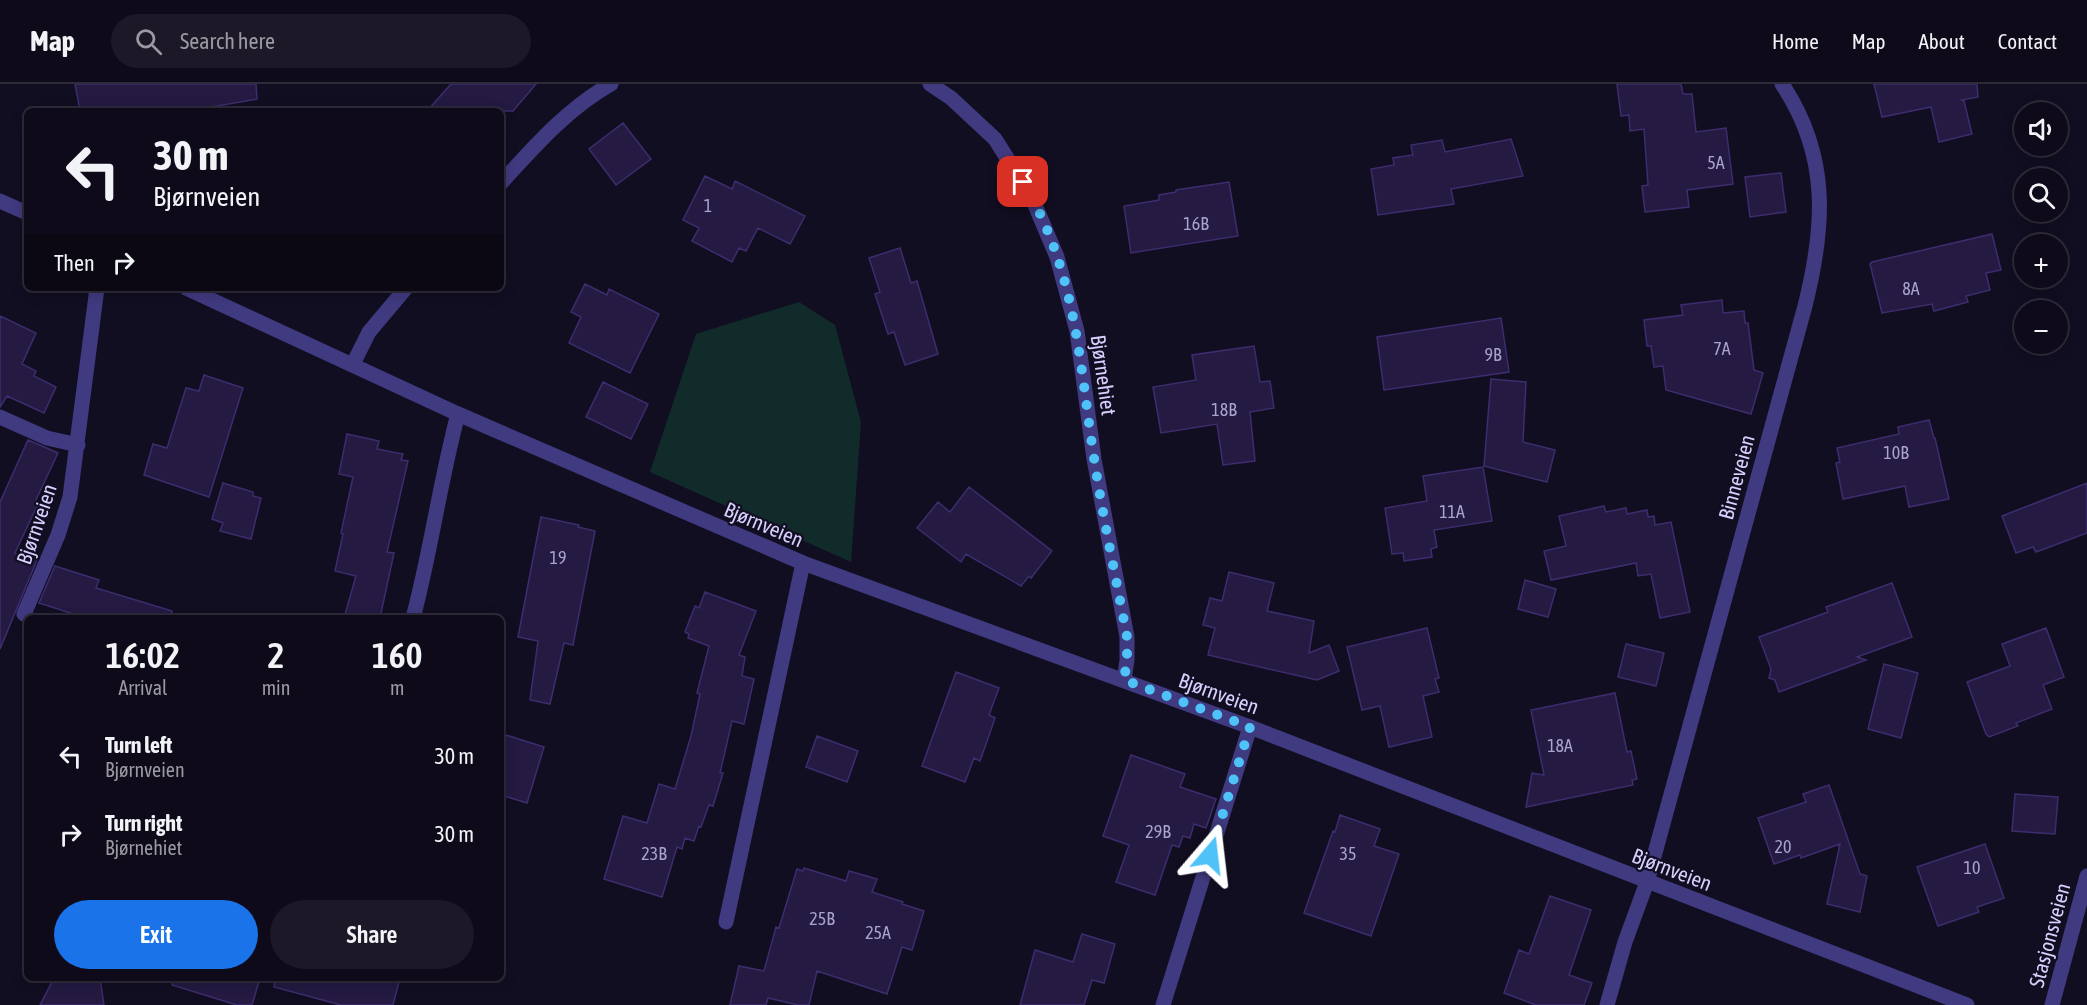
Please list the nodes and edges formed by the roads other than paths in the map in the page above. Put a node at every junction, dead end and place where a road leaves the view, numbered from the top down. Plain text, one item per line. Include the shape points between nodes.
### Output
1 (611, 84) edge
2 (930, 84) edge
3 (1782, 84) edge
4 (504, 180) edge
5 (0, 201) edge
6 (24, 212) edge
7 (97, 291) edge
8 (193, 291) edge
9 (403, 291) edge
10 (353, 364) junction
11 (458, 414) junction
12 (0, 417) edge
13 (78, 445) junction
14 (803, 563) junction
15 (24, 614) dead end
16 (414, 615) edge
17 (1124, 680) junction
18 (1250, 727) junction
19 (2087, 876) edge
20 (1647, 882) junction
21 (726, 922) dead end
22 (1163, 1005) edge
23 (1607, 1005) edge
24 (1967, 1005) edge
25 (2052, 1005) edge

1 - 4 street via 568,114
2 - 17 street, Bjørnehiet via 951,98 994,139 1032,198 1057,257 1077,331 1094,459 1127,637
3 - 20 street, Binneveien via 1813,148 1821,206 1819,241 1805,306
5 - 6 street
7 - 13 street, Bjørnveien
8 - 10 street, Bjørnveien
9 - 10 street via 369,332
10 - 11 street, Bjørnveien
11 - 14 street, Bjørnveien
11 - 16 street
12 - 13 street via 47,438
13 - 15 street, Bjørnveien via 65,516
14 - 17 street, Bjørnveien
14 - 21 street
17 - 18 street, Bjørnveien
18 - 20 street, Bjørnveien
18 - 22 street
19 - 25 street, Stasjonsveien
20 - 23 street, Binneveien
20 - 24 street, Bjørnveien

